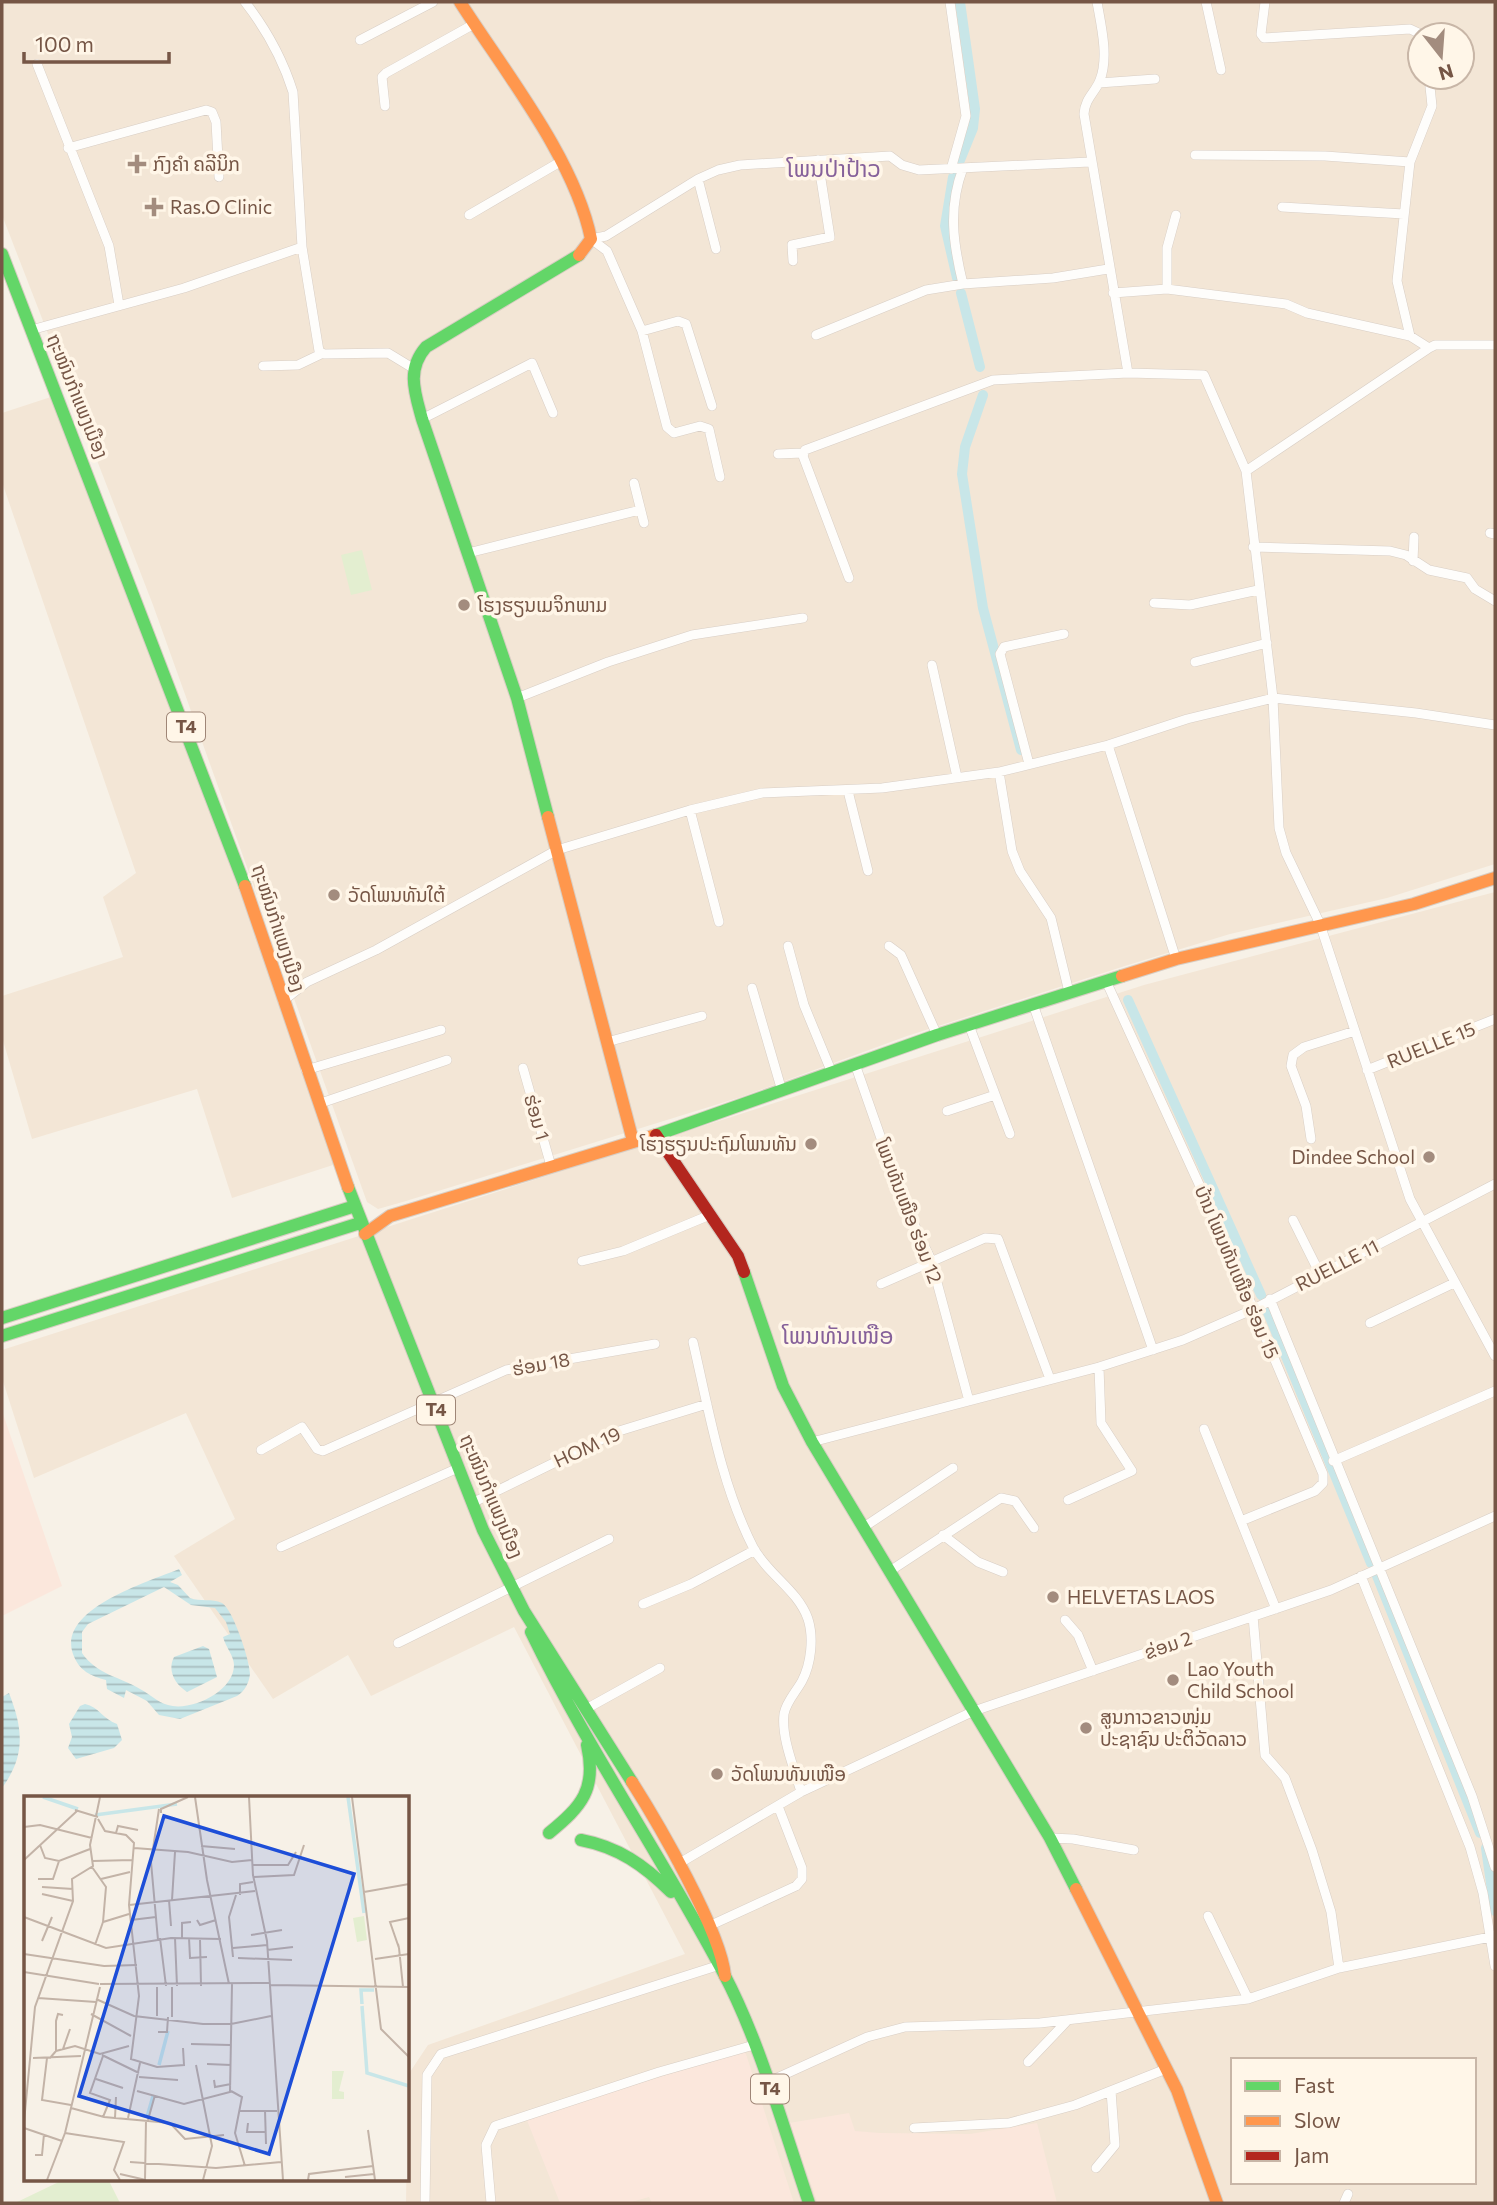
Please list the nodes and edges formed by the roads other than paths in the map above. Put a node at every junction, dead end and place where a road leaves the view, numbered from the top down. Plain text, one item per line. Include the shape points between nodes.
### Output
1 (245, 2) edge
2 (433, 2) edge
3 (460, 2) edge
4 (950, 2) edge
5 (1097, 2) edge
6 (1206, 2) edge
7 (1265, 2) edge
8 (474, 24) junction
9 (1406, 29) edge
10 (360, 40) dead end
11 (37, 64) dead end
12 (1221, 70) dead end
13 (1155, 79) dead end
14 (1099, 83) junction
15 (1430, 91) edge
16 (385, 106) dead end
17 (68, 148) junction
18 (1195, 155) dead end
19 (818, 160) junction
20 (560, 162) junction
21 (1090, 162) junction
22 (1410, 162) junction
23 (963, 167) junction
24 (951, 169) junction
25 (219, 177) dead end
26 (698, 179) junction
27 (1282, 207) dead end
28 (1405, 214) junction
29 (469, 215) dead end
30 (1176, 215) dead end
31 (591, 239) junction
32 (302, 247) junction
33 (716, 249) dead end
34 (2, 254) edge
35 (793, 261) dead end
36 (1108, 269) junction
37 (964, 284) junction
38 (1167, 289) junction
39 (1113, 293) junction
40 (120, 305) junction
41 (31, 330) junction
42 (642, 331) junction
43 (816, 335) dead end
44 (1410, 335) junction
45 (1495, 345) edge
46 (1429, 348) junction
47 (321, 354) junction
48 (263, 366) dead end
49 (411, 367) junction
50 (1128, 373) junction
51 (712, 406) dead end
52 (553, 413) dead end
53 (422, 419) junction
54 (803, 453) junction
55 (778, 454) dead end
56 (1246, 471) junction
57 (720, 477) dead end
58 (634, 483) dead end
59 (640, 510) junction
60 (644, 523) dead end
61 (1414, 537) dead end
62 (1253, 547) junction
63 (468, 553) junction
64 (1413, 561) junction
65 (849, 578) dead end
66 (1258, 590) junction
67 (1495, 601) edge
68 (1154, 603) dead end
69 (803, 618) dead end
70 (1064, 634) dead end
71 (1267, 643) junction
72 (1195, 662) dead end
73 (932, 665) dead end
74 (517, 698) junction
75 (1273, 698) junction
76 (1495, 725) edge
77 (1108, 746) junction
78 (1029, 764) junction
79 (999, 772) junction
80 (957, 778) junction
81 (848, 791) junction
82 (690, 810) junction
83 (557, 850) junction
84 (868, 871) dead end
85 (1492, 879) edge
86 (719, 922) dead end
87 (1320, 924) junction
88 (788, 946) dead end
89 (889, 946) dead end
90 (1176, 959) junction
91 (1106, 981) junction
92 (752, 988) dead end
93 (1069, 992) junction
94 (283, 1000) junction
95 (1033, 1004) junction
96 (702, 1016) dead end
97 (1495, 1019) edge
98 (970, 1025) junction
99 (441, 1030) dead end
100 (1355, 1031) junction
101 (937, 1035) junction
102 (607, 1042) junction
103 (447, 1060) dead end
104 (855, 1064) junction
105 (523, 1068) dead end
106 (306, 1070) junction
107 (1367, 1070) junction
108 (832, 1073) junction
109 (782, 1091) junction
110 (995, 1095) junction
111 (321, 1103) junction
112 (947, 1111) dead end
113 (1010, 1134) dead end
114 (656, 1135) junction
115 (1311, 1139) dead end
116 (633, 1141) junction
117 (551, 1166) junction
118 (1495, 1184) edge
119 (355, 1206) junction
120 (710, 1215) junction
121 (1293, 1220) dead end
122 (1420, 1222) junction
123 (363, 1228) junction
124 (931, 1260) junction
125 (582, 1261) dead end
126 (1320, 1274) junction
127 (1454, 1283) junction
128 (881, 1284) dead end
129 (1270, 1299) junction
130 (1254, 1309) junction
131 (2, 1318) edge
132 (1370, 1323) dead end
133 (2, 1336) edge
134 (693, 1342) dead end
135 (655, 1344) dead end
136 (1153, 1350) junction
137 (1495, 1356) edge
138 (1099, 1367) junction
139 (1051, 1379) junction
140 (1495, 1391) edge
141 (432, 1401) junction
142 (969, 1401) junction
143 (707, 1404) junction
144 (1203, 1429) dead end
145 (812, 1442) junction
146 (261, 1450) dead end
147 (1333, 1461) junction
148 (458, 1468) junction
149 (953, 1468) dead end
150 (1068, 1500) dead end
151 (472, 1503) junction
152 (1495, 1516) edge
153 (1241, 1521) junction
154 (864, 1527) junction
155 (1034, 1528) dead end
156 (943, 1535) junction
157 (609, 1539) dead end
158 (281, 1547) dead end
159 (755, 1550) junction
160 (1379, 1568) junction
161 (890, 1572) junction
162 (1003, 1572) dead end
163 (1361, 1576) junction
164 (510, 1586) junction
165 (643, 1604) dead end
166 (1276, 1609) junction
167 (524, 1611) junction
168 (1253, 1616) junction
169 (1065, 1620) dead end
170 (398, 1643) dead end
171 (660, 1668) dead end
172 (1093, 1671) junction
173 (586, 1709) junction
174 (974, 1712) junction
175 (582, 1727) junction
176 (637, 1788) junction
177 (801, 1793) junction
178 (622, 1796) junction
179 (778, 1806) junction
180 (648, 1807) junction
181 (632, 1815) junction
182 (549, 1833) dead end
183 (1050, 1838) junction
184 (581, 1840) dead end
185 (1133, 1850) dead end
186 (678, 1864) junction
187 (1495, 1867) edge
188 (682, 1904) junction
189 (1208, 1916) dead end
190 (709, 1926) junction
191 (1493, 1937) edge
192 (1495, 1966) edge
193 (1339, 1968) junction
194 (722, 1969) junction
195 (1248, 1998) junction
196 (1139, 2014) junction
197 (1068, 2021) junction
198 (754, 2045) junction
199 (1028, 2062) dead end
200 (1166, 2069) junction
201 (768, 2082) junction
202 (1111, 2091) junction
203 (914, 2128) dead end
204 (1096, 2168) dead end
205 (1349, 2194) dead end
206 (425, 2203) edge
207 (491, 2203) edge
208 (809, 2203) edge
209 (1217, 2203) edge
210 (1344, 2203) edge

1 - 32 street via 261,23 293,92
2 - 10 street
3 - 8 street
4 - 24 street via 966,116
5 - 14 street via 1103,43
6 - 12 street
7 - 9 street via 1264,38
8 - 16 street via 386,73 382,77
8 - 20 street
11 - 17 street
13 - 14 street
14 - 21 street via 1085,100
15 - 22 street via 1432,106
17 - 25 street via 206,110 216,122
17 - 40 street via 109,246
18 - 22 street
19 - 24 street via 890,156 910,169
19 - 26 street via 740,165
19 - 35 street via 830,237 792,245
20 - 29 street
20 - 31 street via 589,222
21 - 23 street
21 - 36 street
22 - 28 street
23 - 24 street
23 - 37 street via 951,220
26 - 31 street via 607,236
26 - 33 street
27 - 28 street
28 - 44 street via 1397,281
30 - 38 street via 1167,248
31 - 42 street via 607,251
31 - 49 street via 582,253 426,347
32 - 40 street via 236,273
32 - 47 street
34 - 41 street, ຖະໜົນກຳແພງເມືອງ / T4
36 - 37 street
36 - 39 street
37 - 43 street via 901,298
38 - 39 street
38 - 44 street via 1286,304 1307,313
39 - 50 street
40 - 41 street
41 - 94 street, ຖະໜົນກຳແພງເມືອງ / T4 via 233,849
42 - 51 street via 678,321 686,324
42 - 57 street via 667,427 674,433 700,426 709,429
44 - 46 street
45 - 46 street
46 - 56 street
47 - 48 street via 298,365
47 - 49 street via 388,353
49 - 53 street
50 - 54 street via 993,380
50 - 56 street via 1203,375
52 - 53 street via 532,363
53 - 63 street
54 - 55 street
54 - 65 street
56 - 62 street
58 - 59 street
59 - 60 street
59 - 63 street
61 - 64 street
62 - 64 street via 1390,551
62 - 66 street
63 - 74 street
64 - 67 street via 1429,570 1467,578
66 - 68 street via 1190,605
66 - 71 street
69 - 74 street via 692,635
70 - 78 street via 1004,647 1000,654
71 - 72 street
71 - 75 street
73 - 80 street
74 - 83 street
75 - 76 street
75 - 77 street via 1187,719
75 - 87 street via 1279,828 1297,881
77 - 78 street
77 - 90 street
78 - 79 street
79 - 80 street
79 - 93 street via 1016,864 1051,918
80 - 81 street
81 - 82 street via 762,793
81 - 84 street
82 - 83 street
82 - 86 street
83 - 94 street via 376,950 307,982
83 - 102 street
85 - 87 street via 1414,904
87 - 90 street
87 - 100 street
88 - 108 street via 804,1005
89 - 101 street via 901,955
90 - 91 street
91 - 93 street
91 - 130 street, ບ້ານ ໂພນທັນເໜືອ ຮ່ອມ 15
92 - 109 street
93 - 95 street
94 - 106 street, ຖະໜົນກຳແພງເມືອງ / T4
95 - 98 street
95 - 136 street
96 - 102 street
97 - 107 street, RUELLE 15
98 - 101 street
98 - 110 street
99 - 106 street
100 - 107 street
100 - 115 street via 1293,1055 1291,1066 1306,1106
101 - 104 street
102 - 116 street
103 - 111 street
104 - 108 street
104 - 124 street, ໂພນທັນເໜືອ ຮ່ອມ 12 via 904,1201
105 - 117 street, ຮ່ອມ 1
106 - 111 street, ຖະໜົນກຳແພງເມືອງ / T4
107 - 122 street
108 - 109 street
109 - 114 street
110 - 112 street
110 - 113 street
111 - 119 street, ຖະໜົນກຳແພງເມືອງ / T4
114 - 116 street
114 - 120 street
116 - 117 street
117 - 123 street
118 - 122 street, RUELLE 11
119 - 123 street, ຖະໜົນກຳແພງເມືອງ / T4
119 - 131 street
120 - 125 street via 623,1251
120 - 145 street via 738,1256 783,1385
121 - 126 street
122 - 126 street, RUELLE 11
122 - 127 street
123 - 133 street
123 - 141 street, ຖະໜົນກຳແພງເມືອງ / T4
124 - 128 street
124 - 139 street via 985,1238 998,1240
124 - 142 street, ໂພນທັນເໜືອ ຮ່ອມ 12
126 - 129 street, RUELLE 11
127 - 132 street
127 - 137 street
129 - 130 street, RUELLE 11
129 - 147 street
130 - 136 street, RUELLE 11
130 - 153 street, ບ້ານ ໂພນທັນເໜືອ ຮ່ອມ 15 via 1323,1483
134 - 143 street
135 - 141 street, ຮ່ອມ 18 via 506,1370
136 - 138 street, RUELLE 11
138 - 139 street, RUELLE 11
138 - 150 street via 1101,1423 1132,1471
139 - 142 street, RUELLE 11
140 - 147 street
141 - 146 street, ຮ່ອມ 18 via 323,1451 302,1427
141 - 148 street, ຖະໜົນກຳແພງເມືອງ / T4
142 - 145 street, RUELLE 11
143 - 151 street, HOM 19 via 618,1431
143 - 159 street via 728,1486
144 - 153 street
145 - 154 street
147 - 160 street
148 - 151 street, ຖະໜົນກຳແພງເມືອງ / T4
148 - 158 street
149 - 154 street
151 - 164 street, ຖະໜົນກຳແພງເມືອງ / T4
152 - 160 street, ຂ່ອມ 2
153 - 166 street
154 - 161 street
155 - 156 street via 1015,1501 1005,1497
156 - 161 street
156 - 162 street via 978,1562
157 - 164 street
159 - 165 street
159 - 177 street via 793,1593 810,1630 809,1663 785,1713
160 - 163 street, ຂ່ອມ 2
160 - 187 street via 1472,1796
161 - 174 street
163 - 166 street, ຂ່ອມ 2
163 - 191 street via 1470,1847
164 - 167 street, ຖະໜົນກຳແພງເມືອງ / T4
164 - 170 street
166 - 168 street, ຂ່ອມ 2
167 - 173 street, ຖະໜົນກຳແພງເມືອງ / T4
167 - 175 street, ຖະໜົນກຳແພງເມືອງ / T4 via 547,1667
168 - 172 street, ຂ່ອມ 2
168 - 193 street via 1265,1755 1286,1777 1312,1850 1331,1912
169 - 172 street via 1078,1635
171 - 173 street
172 - 174 street, ຂ່ອມ 2
173 - 176 street, ຖະໜົນກຳແພງເມືອງ / T4
174 - 177 street, ຂ່ອມ 2
174 - 183 street
175 - 178 street, ຖະໜົນກຳແພງເມືອງ / T4
175 - 182 street via 592,1765 588,1793
176 - 178 street
176 - 180 street, ຖະໜົນກຳແພງເມືອງ / T4
177 - 179 street, ຂ່ອມ 2
178 - 181 street, ຖະໜົນກຳແພງເມືອງ / T4
179 - 186 street, ຂ່ອມ 2
179 - 190 street via 802,1879 796,1886
180 - 181 street
180 - 186 street, ຖະໜົນກຳແພງເມືອງ / T4
181 - 188 street, ຖະໜົນກຳແພງເມືອງ / T4
183 - 185 street
183 - 196 street
184 - 188 street via 625,1853
186 - 190 street, ຖະໜົນກຳແພງເມືອງ / T4
188 - 194 street, ຖະໜົນກຳແພງເມືອງ / T4
189 - 195 street
190 - 194 street, ຖະໜົນກຳແພງເມືອງ / T4
191 - 192 street
191 - 193 street
193 - 195 street
194 - 198 street, ຖະໜົນກຳແພງເມືອງ / T4
194 - 206 street via 441,2054 427,2075
195 - 196 street
196 - 197 street
196 - 200 street
197 - 199 street
197 - 201 street via 905,2026 867,2037
198 - 201 street, ຖະໜົນກຳແພງເມືອງ / T4
198 - 207 street via 495,2126 486,2146
200 - 202 street
200 - 209 street
201 - 208 street, ຖະໜົນກຳແພງເມືອງ / T4
202 - 203 street via 1009,2123
202 - 204 street via 1115,2145
205 - 210 street

